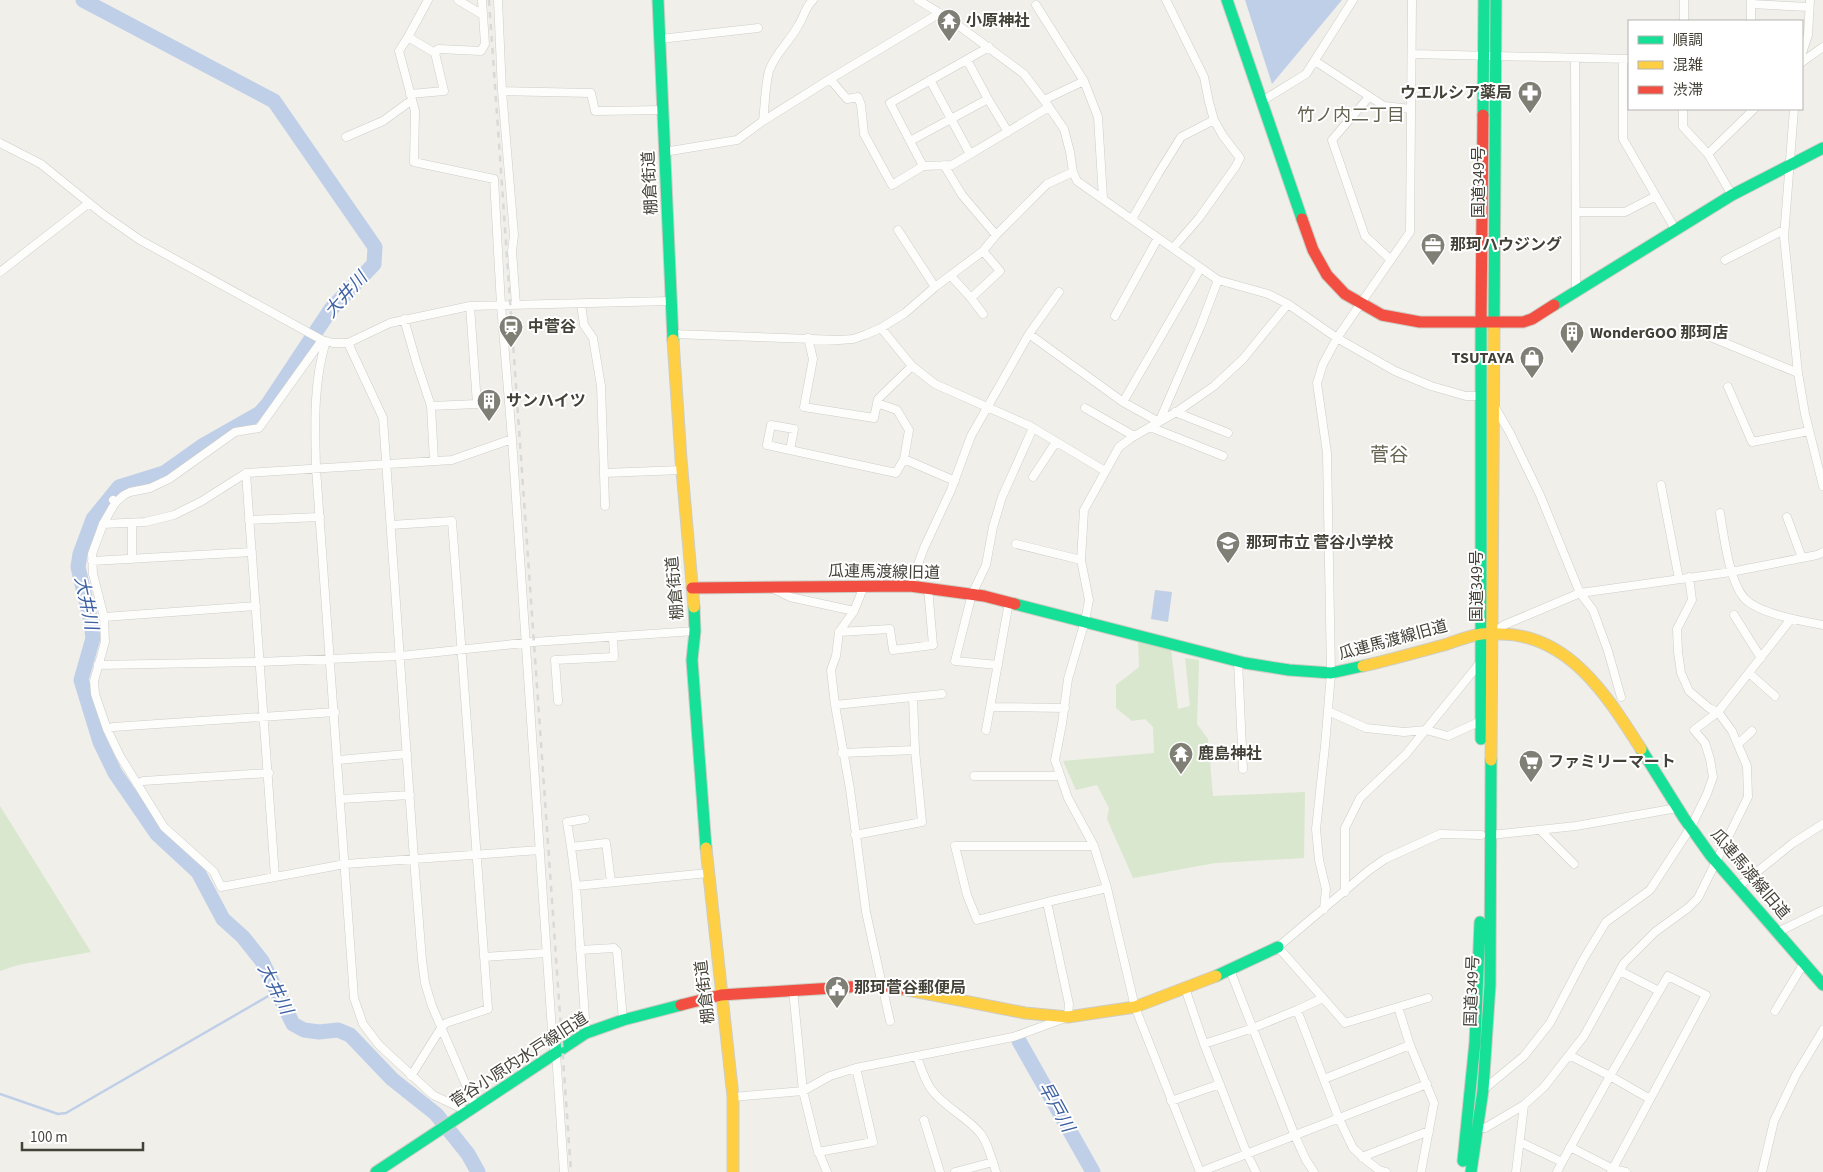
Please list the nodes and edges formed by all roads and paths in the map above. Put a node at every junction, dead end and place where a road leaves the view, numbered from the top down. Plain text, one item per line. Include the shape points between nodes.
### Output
1 (428, 0) edge
2 (458, 0) edge
3 (482, 0) edge
4 (498, 0) edge
5 (658, 0) edge
6 (813, 0) edge
7 (918, 0) edge
8 (1166, 0) edge
9 (1227, 0) edge
10 (1353, 0) edge
11 (1412, 0) edge
12 (1484, 0) edge
13 (1496, 0) edge
14 (1684, 0) edge
15 (1751, 2) edge
16 (1809, 3) edge
17 (1036, 5) dead end
18 (940, 13) junction
19 (483, 15) junction
20 (1684, 20) edge
21 (1751, 20) edge
22 (758, 28) dead end
23 (408, 37) junction
24 (660, 39) junction
25 (989, 46) junction
26 (1823, 47) edge
27 (1803, 50) edge
28 (435, 53) junction
29 (1412, 54) junction
30 (1496, 56) junction
31 (1483, 57) junction
32 (1575, 58) junction
33 (1626, 59) edge
34 (967, 60) junction
35 (1315, 61) junction
36 (1803, 61) edge
37 (830, 78) junction
38 (930, 80) junction
39 (1084, 81) junction
40 (502, 91) junction
41 (1369, 96) junction
42 (411, 97) junction
43 (988, 99) junction
44 (1044, 100) junction
45 (1262, 101) junction
46 (1050, 107) junction
47 (1411, 109) junction
48 (663, 110) junction
49 (1683, 110) edge
50 (1753, 110) edge
51 (1794, 110) edge
52 (951, 118) junction
53 (1214, 120) junction
54 (763, 121) junction
55 (1008, 132) junction
56 (346, 137) dead end
57 (910, 141) junction
58 (0, 143) edge
59 (1823, 148) edge
60 (664, 152) junction
61 (970, 154) junction
62 (1708, 154) junction
63 (944, 165) junction
64 (923, 166) junction
65 (1789, 166) junction
66 (1073, 172) junction
67 (1732, 195) junction
68 (1656, 196) junction
69 (1103, 198) junction
70 (89, 204) junction
71 (1576, 212) junction
72 (1132, 219) junction
73 (1675, 229) junction
74 (898, 230) dead end
75 (1784, 230) junction
76 (996, 235) junction
77 (1158, 238) junction
78 (1173, 248) junction
79 (984, 251) junction
80 (1391, 260) junction
81 (1725, 260) dead end
82 (1200, 269) junction
83 (0, 272) edge
84 (951, 276) junction
85 (1218, 280) junction
86 (935, 287) junction
87 (1576, 290) junction
88 (1059, 292) dead end
89 (971, 298) junction
90 (672, 301) junction
91 (581, 304) junction
92 (1288, 304) junction
93 (1362, 304) junction
94 (501, 305) junction
95 (516, 305) junction
96 (470, 306) junction
97 (983, 314) dead end
98 (1115, 316) dead end
99 (404, 319) junction
100 (1481, 322) junction
101 (1495, 322) junction
102 (881, 328) junction
103 (673, 334) junction
104 (1029, 334) junction
105 (808, 338) junction
106 (1338, 338) junction
107 (1713, 338) dead end
108 (323, 340) junction
109 (348, 343) junction
110 (912, 366) junction
111 (1798, 373) junction
112 (1728, 387) dead end
113 (1481, 396) junction
114 (1123, 402) junction
115 (877, 403) junction
116 (431, 406) junction
117 (988, 408) junction
118 (1085, 408) dead end
119 (1494, 408) junction
120 (1175, 412) junction
121 (1159, 422) junction
122 (1150, 427) junction
123 (1033, 428) junction
124 (1809, 431) junction
125 (1228, 433) dead end
126 (1134, 436) junction
127 (512, 439) junction
128 (1056, 442) junction
129 (790, 450) dead end
130 (1222, 456) dead end
131 (1819, 456) edge
132 (904, 459) junction
133 (434, 461) junction
134 (386, 463) junction
135 (316, 468) junction
136 (681, 470) junction
137 (1106, 471) junction
138 (246, 473) junction
139 (604, 473) junction
140 (1034, 476) dead end
141 (955, 480) junction
142 (1661, 485) dead end
143 (1823, 486) edge
144 (606, 506) dead end
145 (1720, 513) dead end
146 (320, 517) junction
147 (1787, 518) dead end
148 (249, 520) junction
149 (132, 523) junction
150 (103, 524) junction
151 (391, 525) junction
152 (1016, 544) dead end
153 (252, 552) junction
154 (1823, 552) edge
155 (1802, 558) junction
156 (132, 559) junction
157 (1081, 560) junction
158 (92, 561) junction
159 (1731, 572) junction
160 (1690, 578) junction
161 (1678, 579) junction
162 (864, 586) junction
163 (910, 586) junction
164 (692, 588) junction
165 (772, 588) junction
166 (928, 588) junction
167 (1580, 593) junction
168 (972, 594) junction
169 (1009, 602) junction
170 (256, 606) junction
171 (854, 611) junction
172 (1734, 614) dead end
173 (104, 617) junction
174 (1791, 619) junction
175 (1086, 621) junction
176 (1823, 625) edge
177 (695, 631) junction
178 (839, 632) junction
179 (1487, 633) junction
180 (613, 637) junction
181 (525, 643) junction
182 (461, 651) junction
183 (400, 656) junction
184 (1760, 658) junction
185 (331, 660) junction
186 (1482, 660) junction
187 (1238, 661) junction
188 (259, 662) junction
189 (998, 665) junction
190 (98, 666) junction
191 (1331, 673) junction
192 (1749, 673) junction
193 (942, 694) dead end
194 (1775, 696) dead end
195 (913, 697) junction
196 (1621, 697) dead end
197 (558, 701) dead end
198 (835, 705) junction
199 (991, 707) junction
200 (1064, 708) junction
201 (1328, 710) junction
202 (335, 712) junction
203 (1718, 712) junction
204 (264, 717) junction
205 (1481, 721) junction
206 (107, 729) junction
207 (986, 730) dead end
208 (1426, 730) junction
209 (1752, 731) dead end
210 (1738, 744) junction
211 (915, 750) junction
212 (842, 753) junction
213 (407, 754) junction
214 (338, 760) junction
215 (1243, 769) dead end
216 (269, 773) junction
217 (974, 776) dead end
218 (1060, 776) junction
219 (137, 784) junction
220 (410, 795) junction
221 (341, 799) junction
222 (1677, 808) junction
223 (585, 820) dead end
224 (1823, 824) edge
225 (1691, 827) junction
226 (1541, 831) junction
227 (856, 835) junction
228 (1486, 835) junction
229 (1094, 846) junction
230 (571, 847) junction
231 (540, 850) junction
232 (477, 855) junction
233 (414, 859) junction
234 (1715, 861) junction
235 (345, 864) junction
236 (1574, 864) dead end
237 (708, 873) junction
238 (275, 877) junction
239 (611, 882) junction
240 (576, 886) junction
241 (1738, 886) junction
242 (1107, 888) junction
243 (1345, 892) junction
244 (1047, 902) junction
245 (1324, 909) junction
246 (1823, 910) edge
247 (1778, 932) junction
248 (1278, 947) junction
249 (580, 950) junction
250 (546, 953) junction
251 (484, 958) junction
252 (1804, 963) junction
253 (1230, 970) junction
254 (1620, 971) junction
255 (881, 986) junction
256 (1823, 986) edge
257 (1185, 988) junction
258 (793, 990) junction
259 (1659, 991) junction
260 (721, 995) junction
261 (1324, 998) junction
262 (1428, 998) dead end
263 (1135, 1007) junction
264 (1398, 1007) junction
265 (1298, 1010) junction
266 (1775, 1011) dead end
267 (1068, 1017) junction
268 (623, 1020) junction
269 (890, 1021) dead end
270 (441, 1028) junction
271 (1253, 1028) junction
272 (1823, 1030) edge
273 (586, 1033) junction
274 (1204, 1044) junction
275 (1410, 1045) junction
276 (556, 1052) junction
277 (1569, 1055) junction
278 (917, 1056) junction
279 (856, 1068) junction
280 (411, 1076) junction
281 (1610, 1076) junction
282 (1324, 1079) junction
283 (1220, 1084) junction
284 (1427, 1084) junction
285 (1483, 1090) junction
286 (803, 1091) junction
287 (733, 1097) junction
288 (1650, 1099) junction
289 (1171, 1101) junction
290 (1524, 1105) junction
291 (471, 1109) junction
292 (1339, 1119) junction
293 (924, 1120) dead end
294 (1479, 1128) junction
295 (1429, 1131) junction
296 (1295, 1136) junction
297 (1520, 1142) junction
298 (1570, 1147) junction
299 (818, 1152) junction
300 (1247, 1154) junction
301 (1362, 1157) junction
302 (993, 1162) junction
303 (1562, 1162) junction
304 (1612, 1170) edge
305 (376, 1172) edge
306 (564, 1172) edge
307 (733, 1172) edge
308 (827, 1172) edge
309 (940, 1172) edge
310 (955, 1172) edge
311 (996, 1172) edge
312 (1200, 1172) edge
313 (1256, 1172) edge
314 (1314, 1172) edge
315 (1386, 1172) edge
316 (1421, 1172) edge
317 (1462, 1172) edge
318 (1472, 1172) edge
319 (1516, 1172) edge
320 (1557, 1172) edge
321 (1626, 1172) edge
322 (1762, 1172) edge

1 - 23 street
2 - 19 street
3 - 19 street
4 - 40 street
5 - 24 main road, 棚倉街道
6 - 54 street via 807,5 802,19 769,72
7 - 18 street
8 - 53 street via 1204,77
9 - 45 main road
10 - 35 street
11 - 29 street
12 - 31 main road, 国道349号
13 - 30 main road, 国道349号
14 - 20 street
15 - 16 street
15 - 21 street
16 - 27 street via 1808,35
17 - 39 street
18 - 25 street
18 - 37 street
19 - 28 street via 485,44 480,51 438,49
22 - 24 street
23 - 28 street
23 - 42 street via 399,51
24 - 48 main road, 棚倉街道
25 - 34 street
25 - 44 street via 1024,74
26 - 36 street
28 - 42 street via 444,91
29 - 31 street
29 - 47 street
30 - 31 street
30 - 32 street
30 - 101 main road, 国道349号
31 - 100 main road, 国道349号
32 - 33 street
32 - 71 street
33 - 68 street via 1623,138
34 - 38 street
34 - 43 street
35 - 41 street
35 - 45 street via 1306,74
37 - 54 street
37 - 64 street via 847,99 858,97 864,134 892,185
38 - 52 street
38 - 57 street via 890,103
39 - 44 street
39 - 69 street via 1098,117
40 - 48 street via 591,93 595,111
40 - 95 street via 514,235
41 - 47 street via 1384,106
41 - 80 street via 1332,140 1365,236
42 - 56 street via 383,121
42 - 94 street via 415,111 414,162 494,179
43 - 52 street
43 - 55 street
44 - 46 street
45 - 93 main road via 1313,250 1327,274 1345,294
46 - 55 street
46 - 66 street via 1064,129
47 - 80 street via 1410,232
48 - 60 main road, 棚倉街道
49 - 62 street via 1684,127
50 - 62 street
51 - 65 street
52 - 57 street
52 - 61 street
53 - 72 street via 1181,137
53 - 78 street via 1240,158 1199,218
54 - 60 street via 737,140
55 - 61 street
57 - 64 street
58 - 70 street via 41,164
59 - 65 main road
60 - 90 main road, 棚倉街道
61 - 63 street via 952,165
62 - 67 street
63 - 64 street
63 - 76 street via 962,195
65 - 67 main road
65 - 75 street
66 - 69 street via 1077,181
66 - 76 street via 1047,184
67 - 73 main road
68 - 71 street via 1625,212
68 - 73 street
69 - 72 street
70 - 83 street
70 - 108 street via 140,240
71 - 87 street
72 - 77 street
73 - 87 main road
74 - 86 street
75 - 81 street
75 - 111 street
76 - 79 street
77 - 78 street
77 - 98 street
78 - 82 street
79 - 84 street
79 - 89 street via 1000,271
80 - 93 street
82 - 85 street
82 - 114 street
84 - 86 street
84 - 89 street
85 - 92 street via 1268,294
85 - 121 street
86 - 102 street via 905,313
87 - 101 main road via 1532,319
88 - 104 street
89 - 97 street
90 - 91 street
90 - 103 main road, 棚倉街道
91 - 95 street
91 - 139 street via 584,325 594,338 601,386
92 - 106 street
92 - 120 street via 1243,359 1214,386
93 - 100 main road via 1382,315 1420,322
93 - 106 street
94 - 95 street
94 - 96 street
94 - 127 street
96 - 99 street
96 - 116 street via 477,404
99 - 109 street
99 - 116 street
100 - 101 main road
100 - 113 main road, 国道349号
101 - 119 main road, 国道349号
102 - 105 street via 853,339
102 - 110 street
103 - 105 street
103 - 136 main road, 棚倉街道
104 - 114 street
104 - 117 street
105 - 115 street via 812,359 804,407 874,418
106 - 113 street via 1431,386 1466,396
106 - 191 street via 1323,364 1317,383 1327,453
107 - 111 street
108 - 109 street
108 - 135 street via 315,413
108 - 150 street via 260,428 235,432 169,479 124,495 114,502
109 - 134 street via 383,418
110 - 115 street
110 - 117 street via 935,384
111 - 124 street
112 - 124 street via 1752,442
113 - 179 main road, 国道349号
114 - 121 street
115 - 132 street via 897,410 909,430
116 - 133 street
117 - 123 street
117 - 141 street via 971,436
118 - 126 street
119 - 167 street via 1540,495
119 - 179 main road, 国道349号
120 - 121 street
120 - 125 street
121 - 122 street
122 - 126 street
122 - 130 street
123 - 128 street
123 - 168 street via 1002,497 986,564
124 - 131 street
126 - 137 street via 1119,447
127 - 133 street via 452,460
127 - 181 street
128 - 137 street
128 - 140 street
129 - 132 street via 896,473
131 - 143 street
132 - 141 street
133 - 134 street
134 - 135 street
134 - 151 street
135 - 138 street
135 - 146 street
136 - 139 street
136 - 164 main road, 棚倉街道
137 - 157 street via 1084,510
138 - 148 street
138 - 149 street via 174,515
139 - 144 street
141 - 163 street
142 - 161 street
145 - 159 street
146 - 148 street
146 - 185 street
147 - 155 street
148 - 153 street
149 - 150 street
149 - 156 street
150 - 158 street
151 - 182 street via 452,521
151 - 183 street
152 - 157 street
153 - 156 street
153 - 170 street
154 - 155 street
155 - 159 street
156 - 158 street
157 - 175 street via 1089,600
158 - 173 street
159 - 160 street
159 - 174 street via 1744,598 1764,610
160 - 161 street
160 - 203 street via 1692,600 1677,629 1681,673 1690,691
161 - 167 street
162 - 163 main road, 瓜連馬渡線旧道
162 - 165 main road, 瓜連馬渡線旧道
162 - 171 street
163 - 166 main road, 瓜連馬渡線旧道
164 - 165 main road, 瓜連馬渡線旧道
164 - 177 main road, 棚倉街道
165 - 171 street via 790,598
166 - 168 main road, 瓜連馬渡線旧道
166 - 178 street via 933,645 893,650 890,629
167 - 179 street
167 - 196 street via 1593,610
168 - 169 main road, 瓜連馬渡線旧道
168 - 189 street via 955,661
169 - 175 main road, 瓜連馬渡線旧道
169 - 189 street
170 - 173 street
170 - 188 street
171 - 178 street
172 - 184 street
173 - 190 street via 106,642
174 - 176 street
174 - 184 street
175 - 187 main road, 瓜連馬渡線旧道
175 - 200 street via 1068,679
177 - 180 street
177 - 237 main road, 棚倉街道 via 692,660
178 - 198 street via 831,670
179 - 186 main road, 国道349号
179 - 191 main road, 瓜連馬渡線旧道
179 - 222 main road, 瓜連馬渡線旧道 via 1530,637 1561,653 1587,673 1613,704
179 - 228 main road, 国道349号
180 - 181 street
180 - 197 street via 614,657 556,660
181 - 182 street
181 - 231 street
182 - 183 street
182 - 232 street
183 - 185 street
183 - 213 street
184 - 192 street
185 - 188 street
185 - 202 street
186 - 205 main road, 国道349号
186 - 208 street
187 - 191 main road, 瓜連馬渡線旧道
187 - 215 street
188 - 190 street
188 - 204 street
189 - 199 street
190 - 206 street via 95,694
191 - 201 street
192 - 194 street
192 - 203 street
193 - 195 street
195 - 198 street
195 - 211 street
198 - 212 street
199 - 200 street
199 - 207 street
200 - 218 street via 1055,760
201 - 208 street via 1366,728 1404,732
201 - 245 street via 1316,829 1326,889
202 - 204 street
202 - 214 street
203 - 210 street
203 - 225 street via 1694,730 1705,743 1713,777
204 - 206 street
204 - 216 street
205 - 208 street via 1448,736
205 - 228 main road, 国道349号
206 - 219 street
208 - 243 street via 1360,798 1345,828
209 - 210 street
210 - 234 street via 1748,766 1748,797
211 - 212 street
211 - 227 street via 922,822
212 - 227 street
213 - 214 street
213 - 220 street
214 - 221 street
216 - 219 street
216 - 238 street
217 - 218 street
218 - 229 street
219 - 238 street via 164,827 214,872 221,887
220 - 221 street
220 - 233 street
221 - 235 street
222 - 225 main road, 瓜連馬渡線旧道
222 - 226 street
223 - 230 street via 567,822
224 - 241 street
225 - 234 main road, 瓜連馬渡線旧道
225 - 285 street via 1650,890 1606,922 1545,1030 1524,1056
226 - 228 street
226 - 236 street
227 - 255 street via 866,912
228 - 243 street via 1440,834 1385,858
228 - 285 main road, 国道349号 via 1490,985
228 - 317 main road, 国道349号 via 1477,1031
229 - 242 street
229 - 244 street via 955,846 977,920
230 - 239 street via 606,843
230 - 240 street
231 - 232 street
231 - 250 street
232 - 233 street
232 - 251 street
233 - 235 street
233 - 270 street via 425,983
234 - 241 main road, 瓜連馬渡線旧道
234 - 254 street via 1698,898 1655,932
235 - 238 street
235 - 280 street via 354,998 363,1024 379,1046
237 - 239 street
237 - 260 main road, 棚倉街道
239 - 240 street
240 - 249 street
241 - 247 main road, 瓜連馬渡線旧道
242 - 244 street
242 - 263 street
243 - 245 street
244 - 267 street via 1069,1004
245 - 248 street
246 - 247 street
247 - 252 main road, 瓜連馬渡線旧道
248 - 253 main road, 菅谷小原内水戸線旧道
248 - 261 street
249 - 268 street via 614,948 617,951
249 - 273 street
250 - 251 street
250 - 276 street
251 - 270 street via 488,1009 446,1023
252 - 256 main road, 瓜連馬渡線旧道
252 - 266 street
253 - 257 main road, 菅谷小原内水戸線旧道
253 - 271 street
254 - 259 street
254 - 277 street via 1584,1036
255 - 258 main road, 菅谷小原内水戸線旧道
255 - 267 main road, 菅谷小原内水戸線旧道 via 999,1009
255 - 269 street
257 - 263 main road, 菅谷小原内水戸線旧道
257 - 274 street
258 - 260 main road, 菅谷小原内水戸線旧道
258 - 286 street
259 - 281 street
259 - 288 street via 1668,976 1706,995
260 - 268 main road, 菅谷小原内水戸線旧道
260 - 287 main road, 棚倉街道
261 - 264 street via 1345,1023
261 - 265 street
262 - 264 street
263 - 267 main road, 菅谷小原内水戸線旧道
263 - 289 street
264 - 275 street
265 - 271 street
265 - 282 street
267 - 278 street via 1013,1037
268 - 273 main road, 菅谷小原内水戸線旧道
270 - 280 street
270 - 291 street
271 - 274 street
271 - 296 street
272 - 322 street via 1774,1121
273 - 276 main road, 菅谷小原内水戸線旧道
274 - 283 street
275 - 282 street
275 - 284 street
276 - 291 main road, 菅谷小原内水戸線旧道
276 - 306 street
277 - 281 street
277 - 290 street via 1544,1087
278 - 279 street
278 - 302 street via 931,1090 980,1133
279 - 286 street via 830,1076
279 - 299 street via 873,1142
280 - 291 street via 433,1095
281 - 288 street
281 - 298 street
282 - 292 street
283 - 289 street
283 - 300 street
284 - 292 street
284 - 295 street via 1434,1103
285 - 294 main road, 国道349号
286 - 287 street
286 - 299 street
287 - 307 main road, 棚倉街道
288 - 304 street
289 - 312 street
290 - 294 street via 1485,1128
290 - 297 street
291 - 305 main road, 菅谷小原内水戸線旧道
292 - 296 street
292 - 301 street via 1353,1148
293 - 309 street
294 - 318 main road, 国道349号
295 - 301 street
295 - 316 street
296 - 300 street
296 - 314 street
297 - 303 street
297 - 319 street
298 - 303 street
298 - 304 street
299 - 308 street
300 - 312 street
300 - 313 street
301 - 315 street
302 - 310 street
302 - 311 street
303 - 320 street
304 - 321 street

